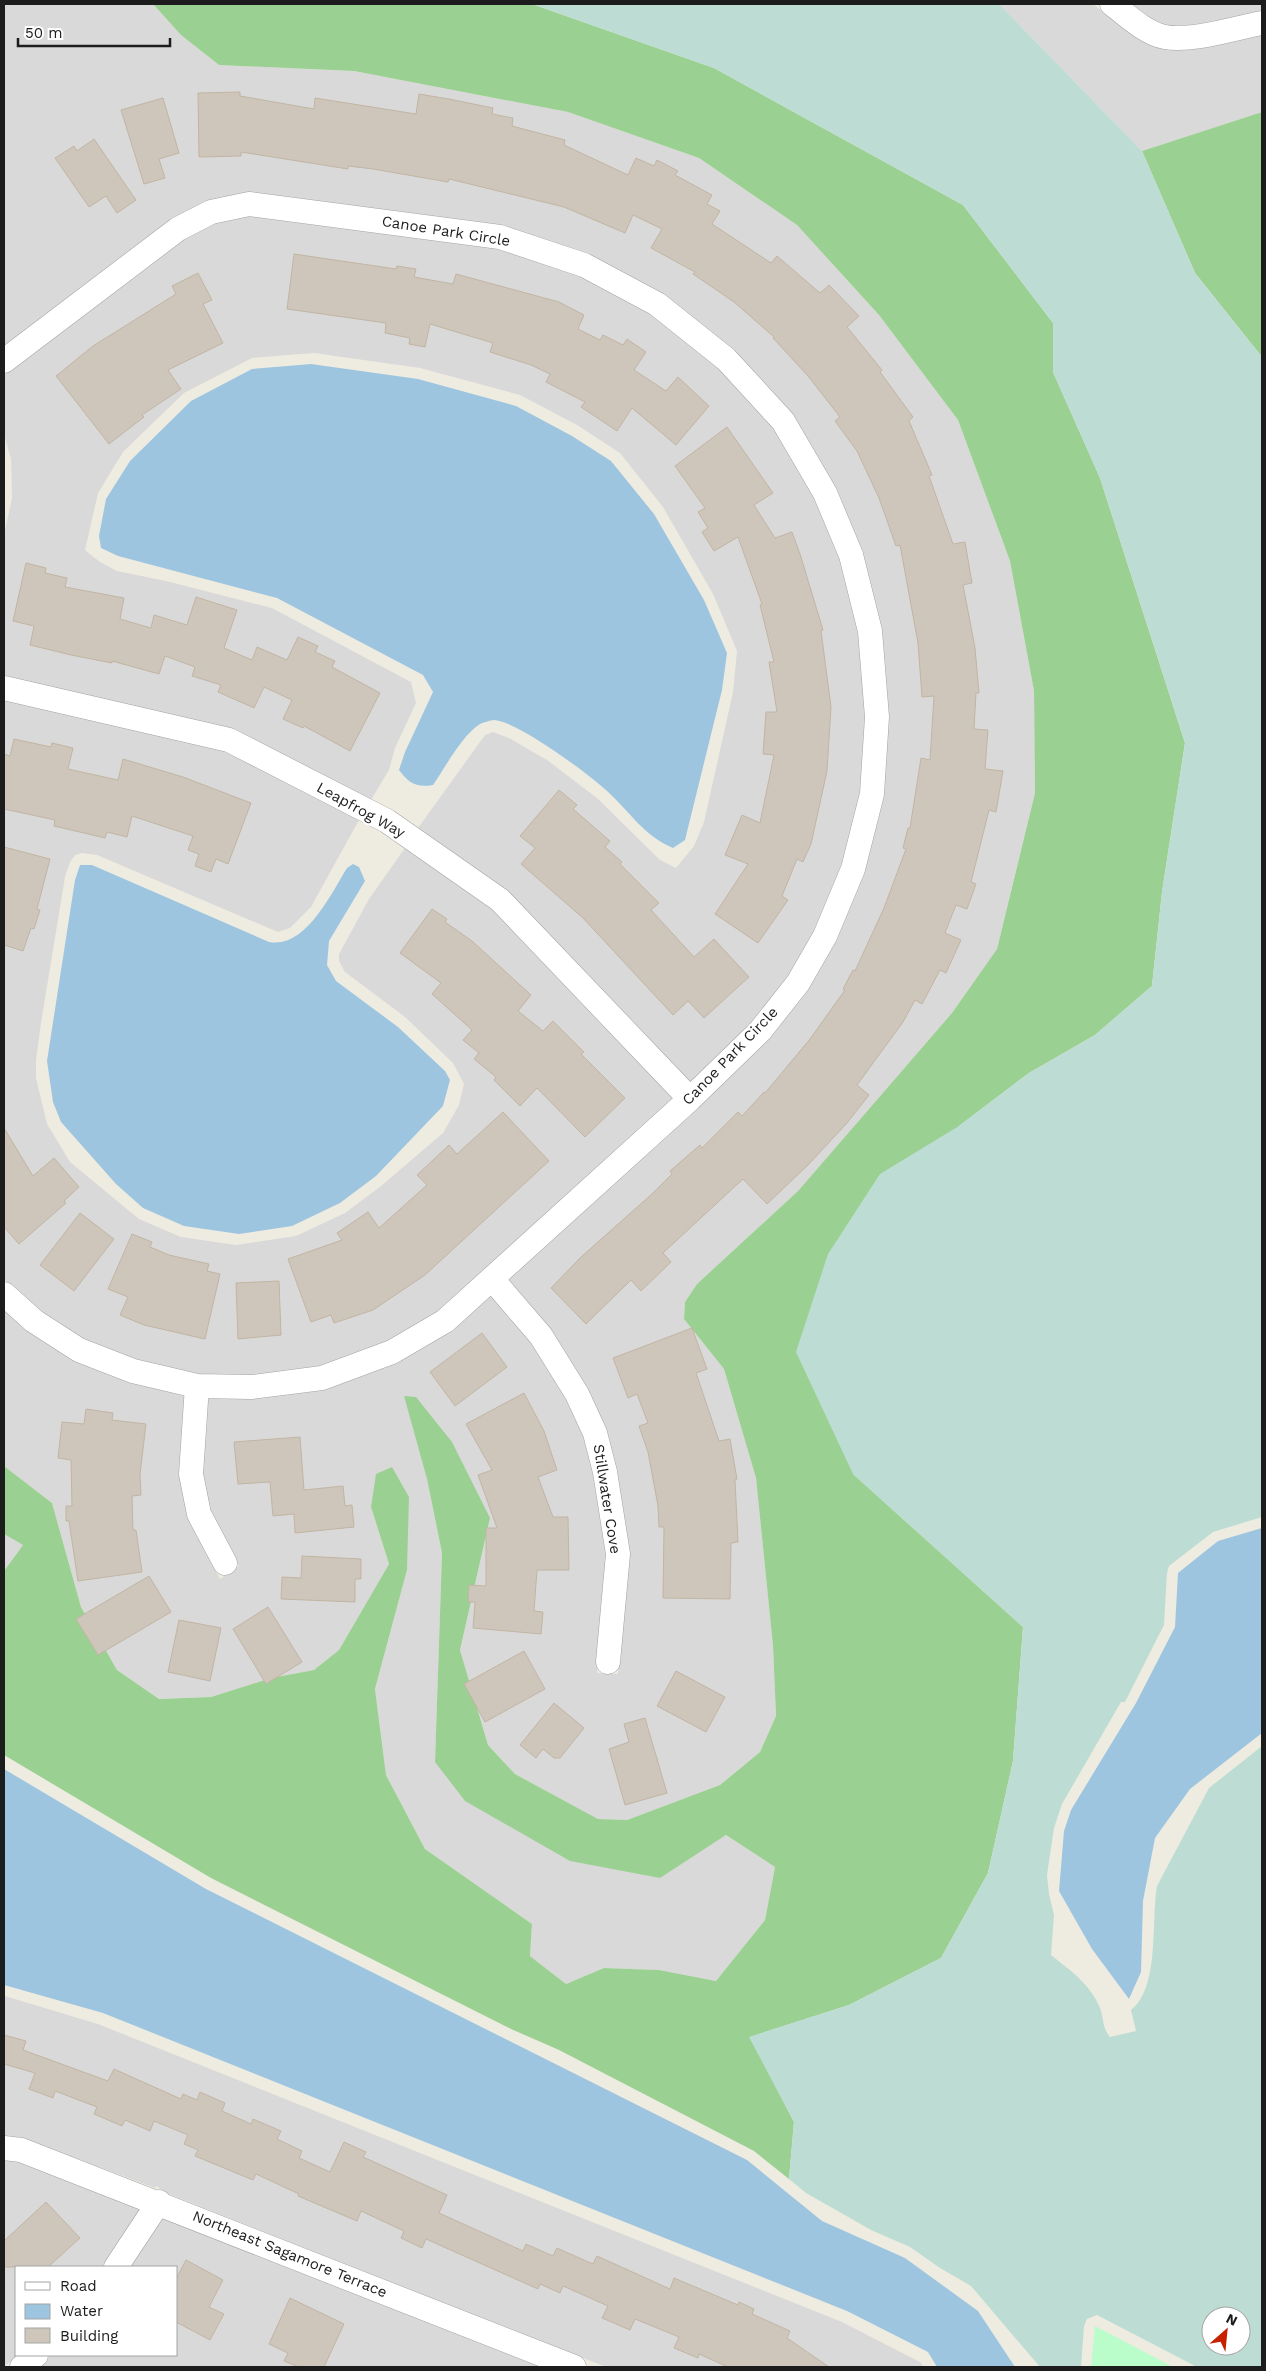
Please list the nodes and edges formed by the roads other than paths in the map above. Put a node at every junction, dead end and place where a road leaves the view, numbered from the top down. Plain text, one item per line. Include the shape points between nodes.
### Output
1 (1112, 4) edge
2 (1262, 23) edge
3 (4, 361) edge
4 (4, 688) edge
5 (690, 1099) junction
6 (492, 1279) junction
7 (4, 1294) edge
8 (197, 1386) junction
9 (225, 1563) dead end
10 (608, 1662) dead end
11 (4, 2148) edge
12 (159, 2202) junction
13 (117, 2266) edge
14 (35, 2356) edge
15 (22, 2367) edge
16 (574, 2367) edge

1 - 2 street via 1144,28 1166,37 1193,36
3 - 5 street, Canoe Park Circle via 178,229 211,212 249,204 500,237 584,265 657,304 726,359 758,393 783,421 825,493 851,555 870,631 877,717 872,794 853,869 825,936 798,983 760,1031
4 - 5 street, Leapfrog Way via 228,740 387,821 500,900
5 - 6 street, Canoe Park Circle
6 - 8 street, Canoe Park Circle via 445,1321 392,1352 322,1378 252,1387
6 - 10 street, Stillwater Cove via 541,1336 577,1394 596,1433 618,1554
7 - 8 street, Canoe Park Circle via 34,1321 79,1350 133,1371
8 - 9 street via 191,1474 198,1514
11 - 12 street, Northeast Sagamore Terrace via 21,2150
12 - 13 street
12 - 16 street, Northeast Sagamore Terrace
14 - 15 street

